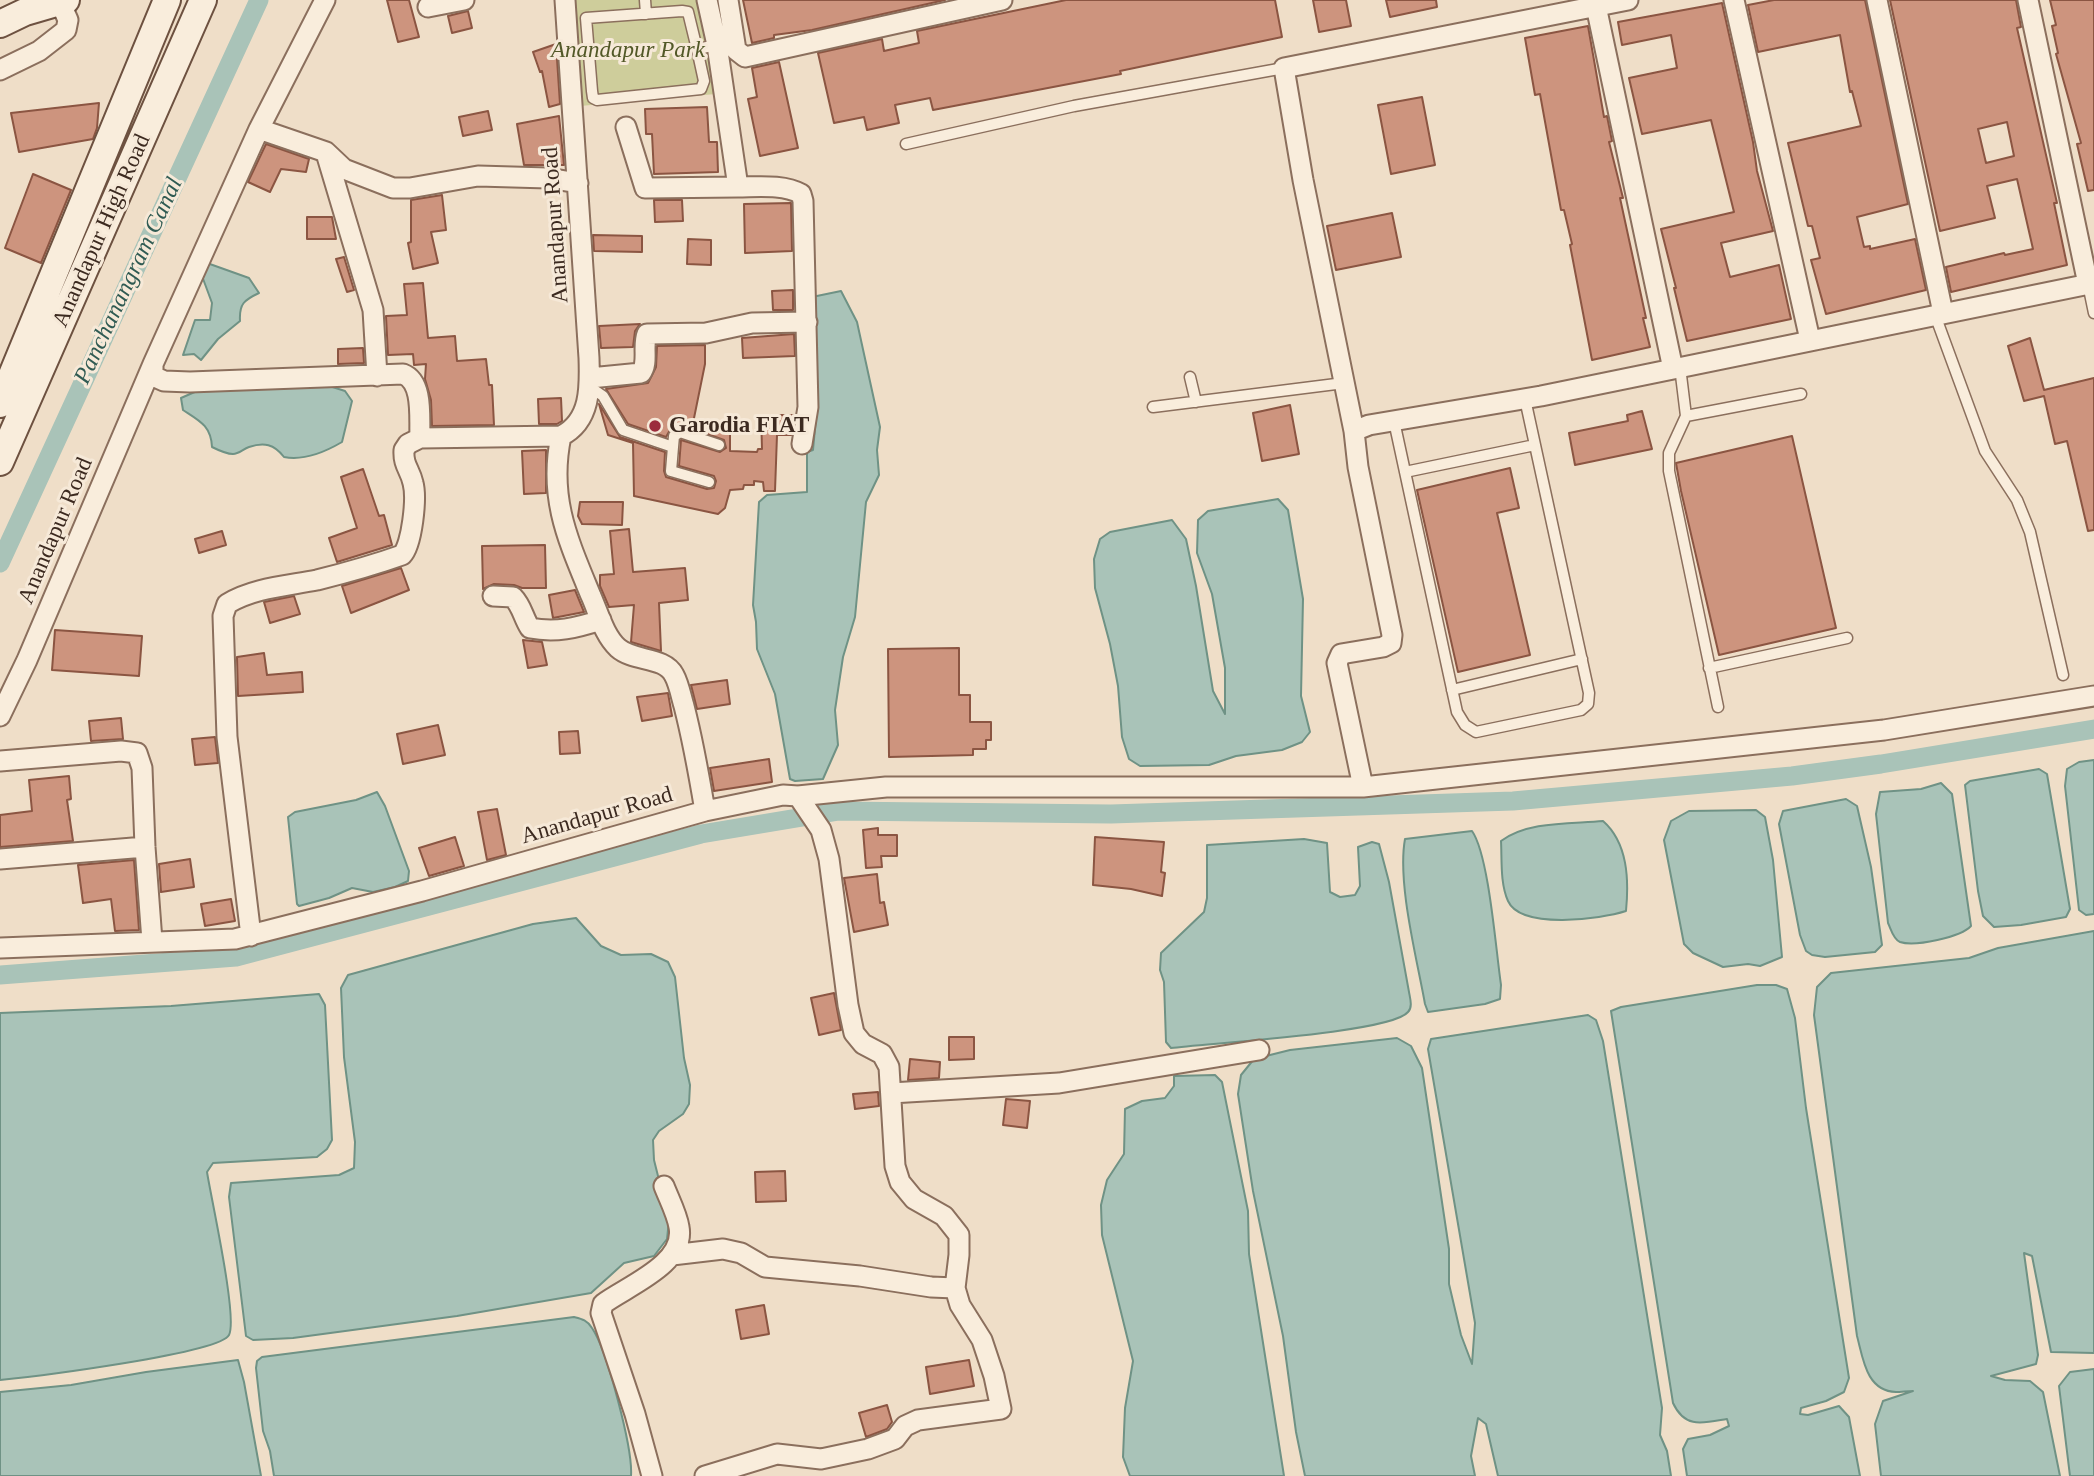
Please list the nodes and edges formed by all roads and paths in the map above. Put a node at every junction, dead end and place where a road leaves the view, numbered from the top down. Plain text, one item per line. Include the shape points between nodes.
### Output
1 (167, 0) edge
2 (203, 0) edge
3 (325, 0) edge
4 (464, 0) edge
5 (565, 0) edge
6 (645, 0) edge
7 (707, 0) edge
8 (727, 0) edge
9 (1002, 0) edge
10 (1628, 0) edge
11 (1734, 0) edge
12 (1877, 0) edge
13 (2028, 0) edge
14 (1596, 6) junction
15 (428, 7) dead end
16 (65, 8) edge
17 (646, 14) junction
18 (0, 24) edge
19 (717, 45) junction
20 (697, 49) junction
21 (590, 57) junction
22 (569, 59) junction
23 (1284, 68) junction
24 (0, 69) edge
25 (626, 127) dead end
26 (259, 129) junction
27 (906, 144) dead end
28 (326, 152) junction
29 (578, 183) junction
30 (738, 187) junction
31 (2091, 283) edge
32 (2094, 313) edge
33 (1939, 314) junction
34 (807, 322) junction
35 (1810, 340) junction
36 (153, 364) junction
37 (1676, 368) junction
38 (377, 376) junction
39 (1190, 377) dead end
40 (590, 383) junction
41 (1344, 383) junction
42 (1801, 394) dead end
43 (1525, 399) junction
44 (1196, 402) junction
45 (0, 404) edge
46 (1153, 407) dead end
47 (1686, 416) junction
48 (1394, 421) junction
49 (1354, 431) junction
50 (561, 436) junction
51 (420, 438) junction
52 (802, 444) dead end
53 (719, 445) dead end
54 (1535, 445) junction
55 (673, 447) junction
56 (0, 462) edge
57 (1405, 472) junction
58 (709, 482) dead end
59 (493, 596) dead end
60 (601, 620) junction
61 (1847, 638) dead end
62 (1582, 659) junction
63 (1709, 668) junction
64 (2063, 674) dead end
65 (1452, 690) junction
66 (2094, 696) edge
67 (1718, 707) dead end
68 (0, 716) edge
69 (0, 761) edge
70 (1363, 787) junction
71 (803, 802) junction
72 (705, 811) junction
73 (145, 847) junction
74 (0, 859) edge
75 (251, 936) junction
76 (152, 941) junction
77 (0, 948) edge
78 (1259, 1050) dead end
79 (891, 1093) junction
80 (664, 1186) dead end
81 (672, 1255) junction
82 (955, 1287) junction
83 (652, 1476) edge
84 (705, 1476) edge

1 - 45 main road, Anandapur High Road
2 - 56 main road, Anandapur High Road
3 - 26 street, Anandapur Road
4 - 15 street
5 - 22 street, Anandapur Road
6 - 17 lane
7 - 19 street
8 - 9 street via 736,50 745,57
10 - 14 street
11 - 35 street
12 - 33 street
13 - 31 street
14 - 23 street
14 - 37 street
16 - 18 main road via 25,12
16 - 24 street via 66,30 39,51
17 - 20 lane via 688,12
17 - 21 lane via 586,18
19 - 20 lane
19 - 30 street
20 - 21 lane via 704,81 701,89 597,100 593,98
21 - 22 lane
22 - 29 street, Anandapur Road
23 - 27 lane via 1074,106
23 - 41 street
25 - 30 street via 645,188
26 - 28 street
26 - 36 street, Anandapur Road
28 - 29 street via 344,169 393,188 478,176
28 - 38 street via 370,300
29 - 40 street, Anandapur Road
30 - 34 street via 765,186 801,194
31 - 32 lane
31 - 33 street
33 - 35 street
33 - 64 lane via 1984,451 2017,500 2030,532
34 - 40 street via 647,334 641,373
34 - 52 street via 808,407
35 - 37 street
36 - 38 street via 153,376 164,382
36 - 68 street, Anandapur Road
37 - 43 street
37 - 47 lane
38 - 51 street via 411,377 416,385
39 - 44 lane
40 - 50 street, Anandapur Road via 583,414 570,432
40 - 55 lane via 623,430
41 - 44 lane
41 - 49 street
42 - 47 lane
43 - 48 street
43 - 54 lane
44 - 46 lane
47 - 63 lane via 1669,453 1668,471
48 - 49 street
48 - 57 lane
49 - 70 street via 1392,635 1391,643 1341,654 1337,663
50 - 51 street
50 - 60 street, Anandapur Road via 556,457 564,529
51 - 75 street via 404,450 403,462 414,493 410,541 402,555 348,573 255,592 227,604 223,616 227,737
53 - 55 lane via 680,432 674,436
54 - 57 lane
54 - 62 lane
55 - 58 lane via 674,474
57 - 65 lane
59 - 60 street via 513,597 530,628 570,630
60 - 72 street, Anandapur Road via 616,646 628,655 661,663 674,673 693,739
61 - 63 lane
62 - 65 lane
62 - 65 lane via 1589,692 1588,704 1581,710 1476,732 1457,712
63 - 67 lane
66 - 70 street via 1884,730
69 - 73 street via 137,753 142,768
70 - 71 street via 886,787
71 - 72 street via 783,795
71 - 79 street via 821,830 833,883 854,1033 882,1054 889,1067
72 - 75 street, Anandapur Road
73 - 74 street
73 - 76 street
75 - 76 street, Anandapur Road
76 - 77 street, Anandapur Road
78 - 79 street via 1059,1083
79 - 82 street via 900,1182 914,1199 944,1216 959,1235
80 - 81 street via 680,1227 680,1241
81 - 82 street via 723,1249 765,1267
81 - 83 street via 603,1304 601,1313
82 - 84 street via 960,1305 982,1340 1000,1409 918,1420 905,1426 895,1439 868,1449 821,1459 777,1454

